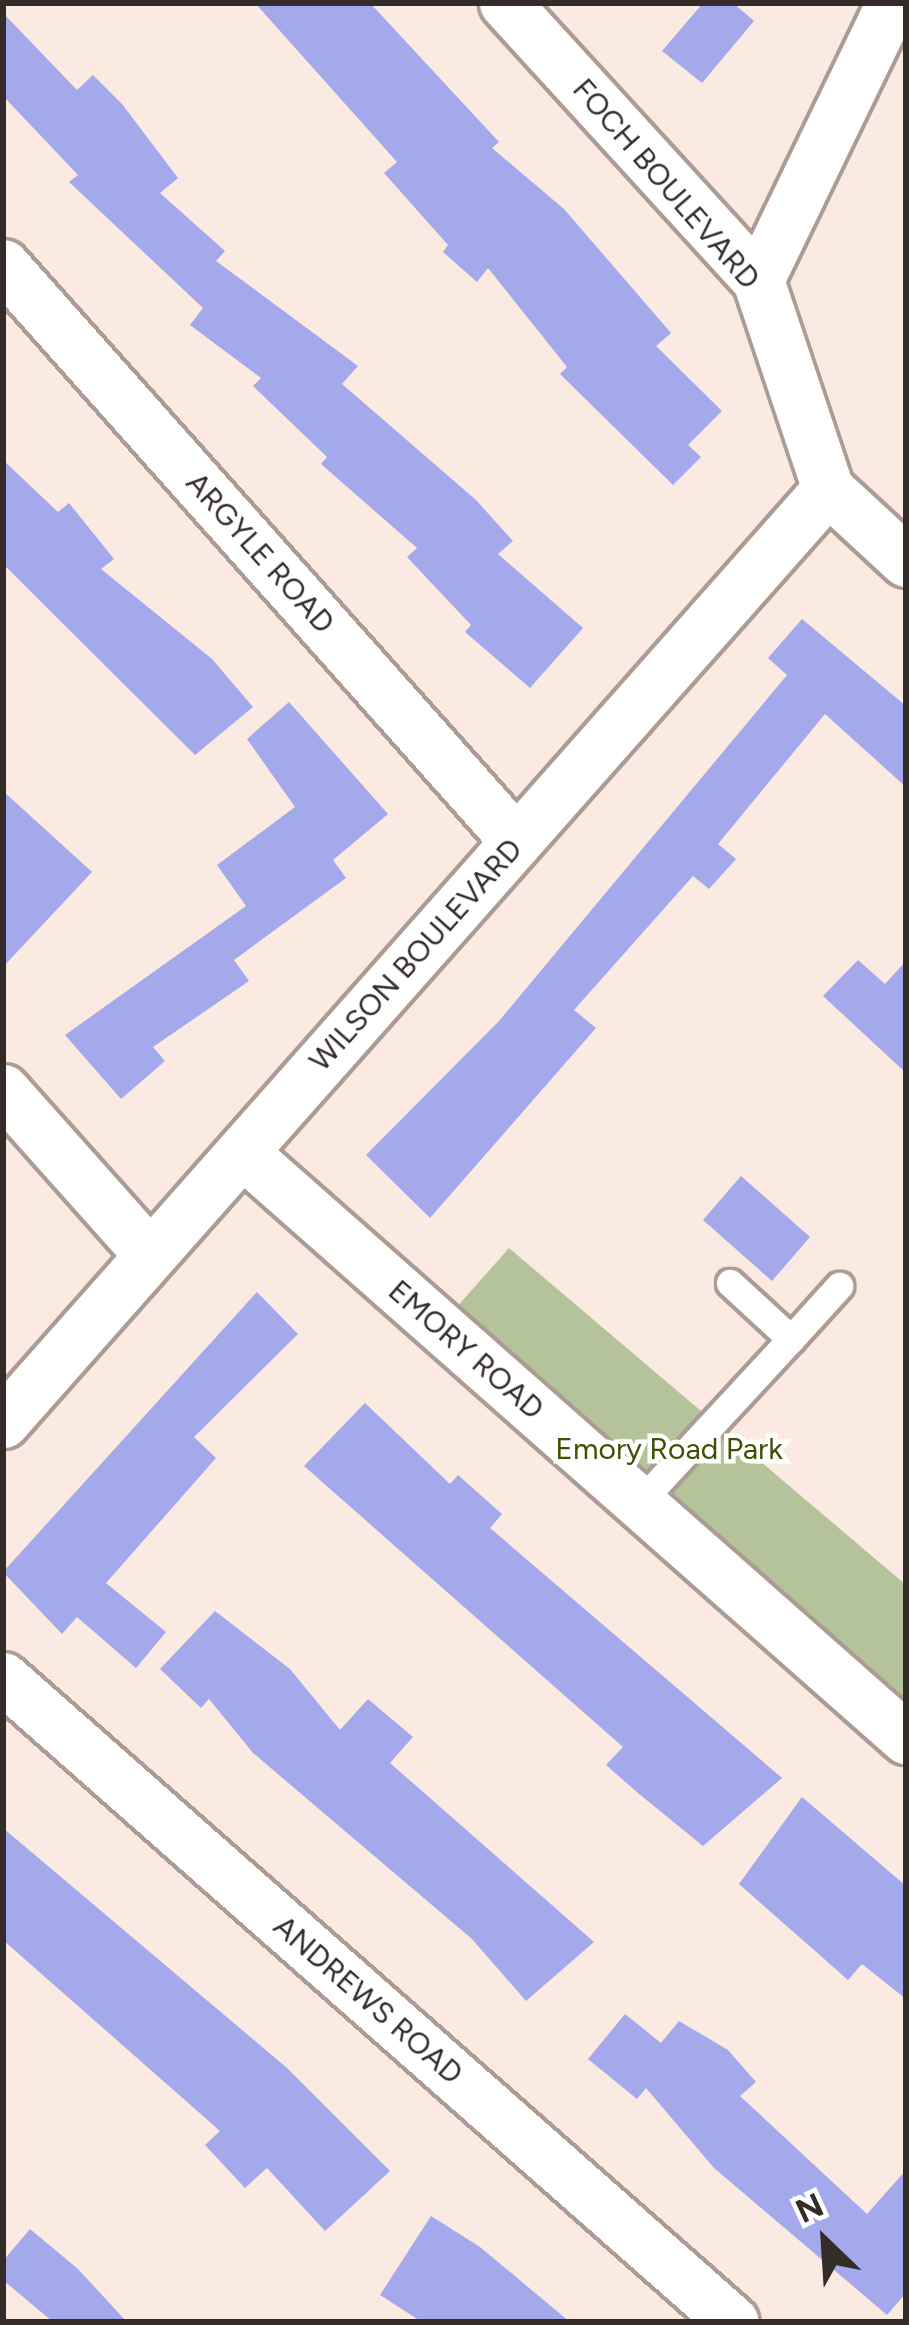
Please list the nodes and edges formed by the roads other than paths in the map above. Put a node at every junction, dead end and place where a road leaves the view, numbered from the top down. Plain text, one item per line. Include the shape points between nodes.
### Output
1 (506, 3) edge
2 (892, 3) edge
3 (3, 265) edge
4 (758, 280) junction
5 (828, 489) junction
6 (906, 561) edge
7 (516, 842) junction
8 (3, 1090) edge
9 (242, 1152) junction
10 (150, 1255) junction
11 (730, 1283) dead end
12 (839, 1286) dead end
13 (791, 1339) junction
14 (3, 1421) edge
15 (639, 1503) junction
16 (3, 1678) edge
17 (906, 1738) edge
18 (733, 2322) edge

1 - 4 street, FOCH BOULEVARD
2 - 4 street
3 - 7 street, ARGYLE ROAD
4 - 5 street, FOCH BOULEVARD
5 - 6 street, FOCH BOULEVARD
5 - 7 street, WILSON BOULEVARD
7 - 9 street, WILSON BOULEVARD
8 - 10 street
9 - 10 street, WILSON BOULEVARD
9 - 15 street, EMORY ROAD
10 - 14 street, WILSON BOULEVARD
11 - 13 lane
12 - 13 lane
13 - 15 lane
15 - 17 street, EMORY ROAD
16 - 18 street, ANDREWS ROAD

